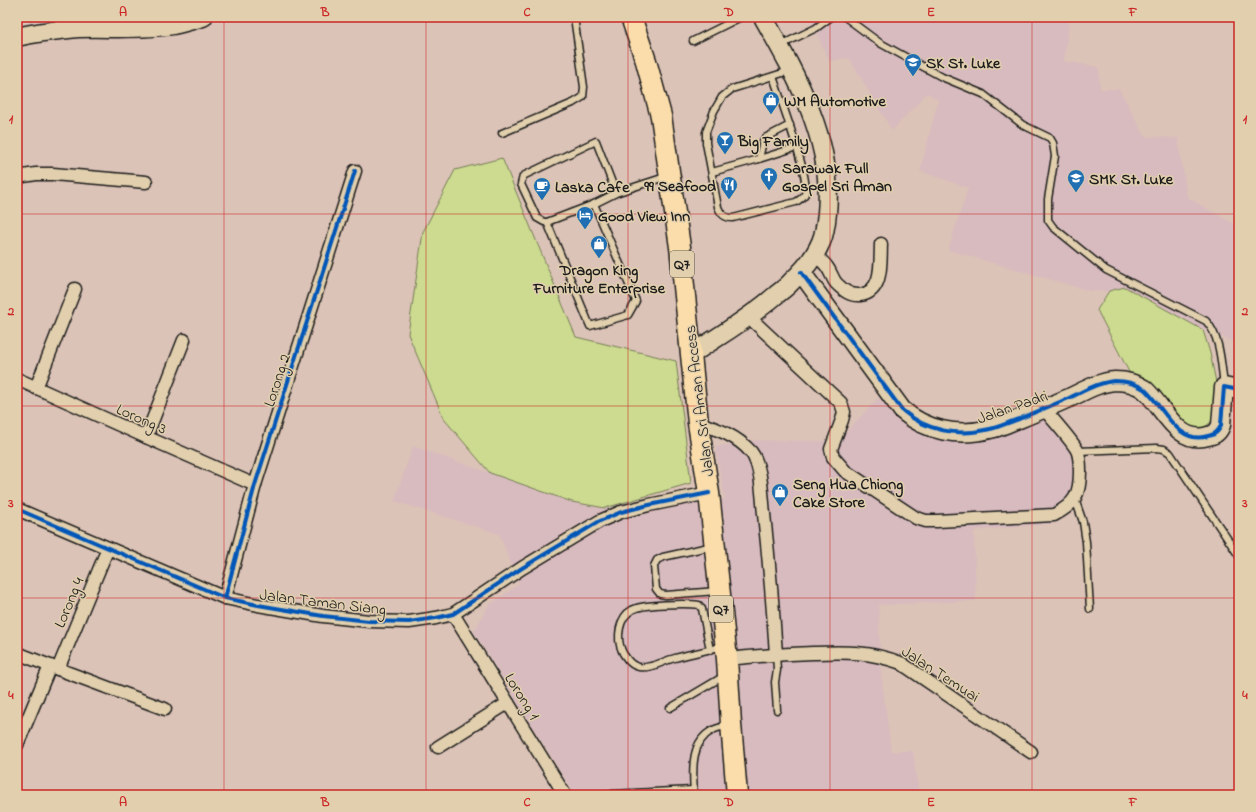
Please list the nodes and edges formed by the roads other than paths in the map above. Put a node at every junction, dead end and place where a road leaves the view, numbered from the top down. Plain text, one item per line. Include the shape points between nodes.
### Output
1 (203, 17) edge
2 (574, 17) edge
3 (632, 17) edge
4 (741, 17) edge
5 (763, 17) edge
6 (831, 17) edge
7 (845, 17) edge
8 (114, 22) edge
9 (17, 37) edge
10 (693, 41) dead end
11 (780, 46) junction
12 (792, 70) junction
13 (773, 76) junction
14 (790, 125) junction
15 (502, 133) dead end
16 (797, 147) junction
17 (758, 159) junction
18 (355, 170) dead end
19 (712, 172) junction
20 (669, 175) junction
21 (17, 177) edge
22 (146, 182) dead end
23 (616, 193) junction
24 (594, 204) junction
25 (547, 222) junction
26 (881, 244) dead end
27 (814, 255) junction
28 (801, 272) junction
29 (75, 289) dead end
30 (750, 316) junction
31 (184, 340) dead end
32 (692, 354) junction
33 (17, 379) edge
34 (36, 388) junction
35 (1232, 388) edge
36 (1044, 409) junction
37 (698, 423) junction
38 (146, 438) junction
39 (1077, 451) junction
40 (255, 485) junction
41 (709, 493) junction
42 (1074, 499) junction
43 (17, 509) edge
44 (714, 546) junction
45 (108, 548) junction
46 (1239, 556) edge
47 (720, 591) junction
48 (225, 598) junction
49 (1090, 609) dead end
50 (453, 614) junction
51 (17, 653) edge
52 (776, 654) junction
53 (723, 657) junction
54 (54, 667) junction
55 (508, 703) junction
56 (670, 708) dead end
57 (165, 709) dead end
58 (777, 710) dead end
59 (731, 724) junction
60 (17, 745) edge
61 (438, 747) dead end
62 (1031, 752) dead end
63 (693, 793) edge
64 (566, 795) edge
65 (608, 795) edge
66 (737, 795) edge

1 - 8 street via 162,26 135,28
2 - 15 lane via 584,87 583,97
3 - 20 main road, Q7 via 661,116
4 - 10 lane
5 - 11 street
6 - 11 lane via 816,28
7 - 35 lane via 880,43 942,77 983,94 1023,125 1050,138 1055,149 1048,199 1048,220 1053,228 1106,270 1206,321 1211,326
8 - 9 street
11 - 12 street
12 - 13 lane
12 - 27 street via 815,121 828,181 825,229
13 - 14 lane
13 - 19 lane via 732,89 722,97 706,132
14 - 16 lane
14 - 17 lane via 765,138
16 - 17 lane
16 - 19 lane via 806,186 805,194 796,202 728,218 718,207
17 - 19 lane
18 - 40 street, Lorong 2
20 - 23 lane
20 - 32 main road, Jalan Sri Aman Access / Q7
21 - 22 street via 53,174
23 - 24 lane
23 - 25 lane via 596,141 523,176 521,184 537,218
24 - 25 lane
24 - 25 lane via 636,301 628,315 590,326
26 - 27 street via 880,273 876,285 862,295 851,294 842,289 834,281 827,266
27 - 28 street
28 - 30 street
28 - 36 street, Jalan Padri via 902,410 911,418 931,428 955,433 990,429
29 - 34 street
30 - 32 street
30 - 42 street via 841,404 844,412 831,449 833,457 845,472 916,518 937,521 1054,515 1066,509
31 - 38 street
32 - 37 main road, Jalan Sri Aman Access / Q7
33 - 34 street, Lorong 3
34 - 38 street, Lorong 3
35 - 36 street, Jalan Padri via 1219,430 1206,437 1190,436 1176,428 1143,389 1125,382 1106,383
36 - 39 street
37 - 41 main road, Jalan Sri Aman Access / Q7
37 - 52 street via 728,433 751,453 757,464 771,580
38 - 40 street, Lorong 3
39 - 42 street via 1080,459 1080,486
39 - 46 lane via 1164,449 1170,453
40 - 48 street, Lorong 2
41 - 44 main road, Jalan Sri Aman Access / Q7
41 - 50 street, Jalan Taman Siang via 621,512 600,521
42 - 49 lane via 1083,522 1086,542
43 - 45 street, Jalan Taman Siang
44 - 47 main road, Jalan Sri Aman Access / Q7
44 - 47 lane via 657,560 654,566 656,589 660,594 666,595
45 - 48 street, Jalan Taman Siang
45 - 54 street, Lorong 4
47 - 53 main road, Jalan Sri Aman Access / Q7
48 - 50 street, Jalan Taman Siang via 272,608 369,622 410,622
50 - 55 street, Lorong 1
51 - 54 street
52 - 53 street, Jalan Temuai
52 - 58 lane
52 - 62 street, Jalan Temuai via 853,652 884,657 901,663
53 - 53 lane via 699,605 633,609 622,622 619,633 622,653 632,664 640,667 653,666 674,658
53 - 56 lane
53 - 59 main road, Jalan Sri Aman Access / Q7
54 - 57 street
54 - 60 street, Lorong 4
55 - 61 street
55 - 64 street, Lorong 1
59 - 63 lane via 713,730 697,746 692,767
59 - 66 main road, Jalan Sri Aman Access / Q7
63 - 65 lane

